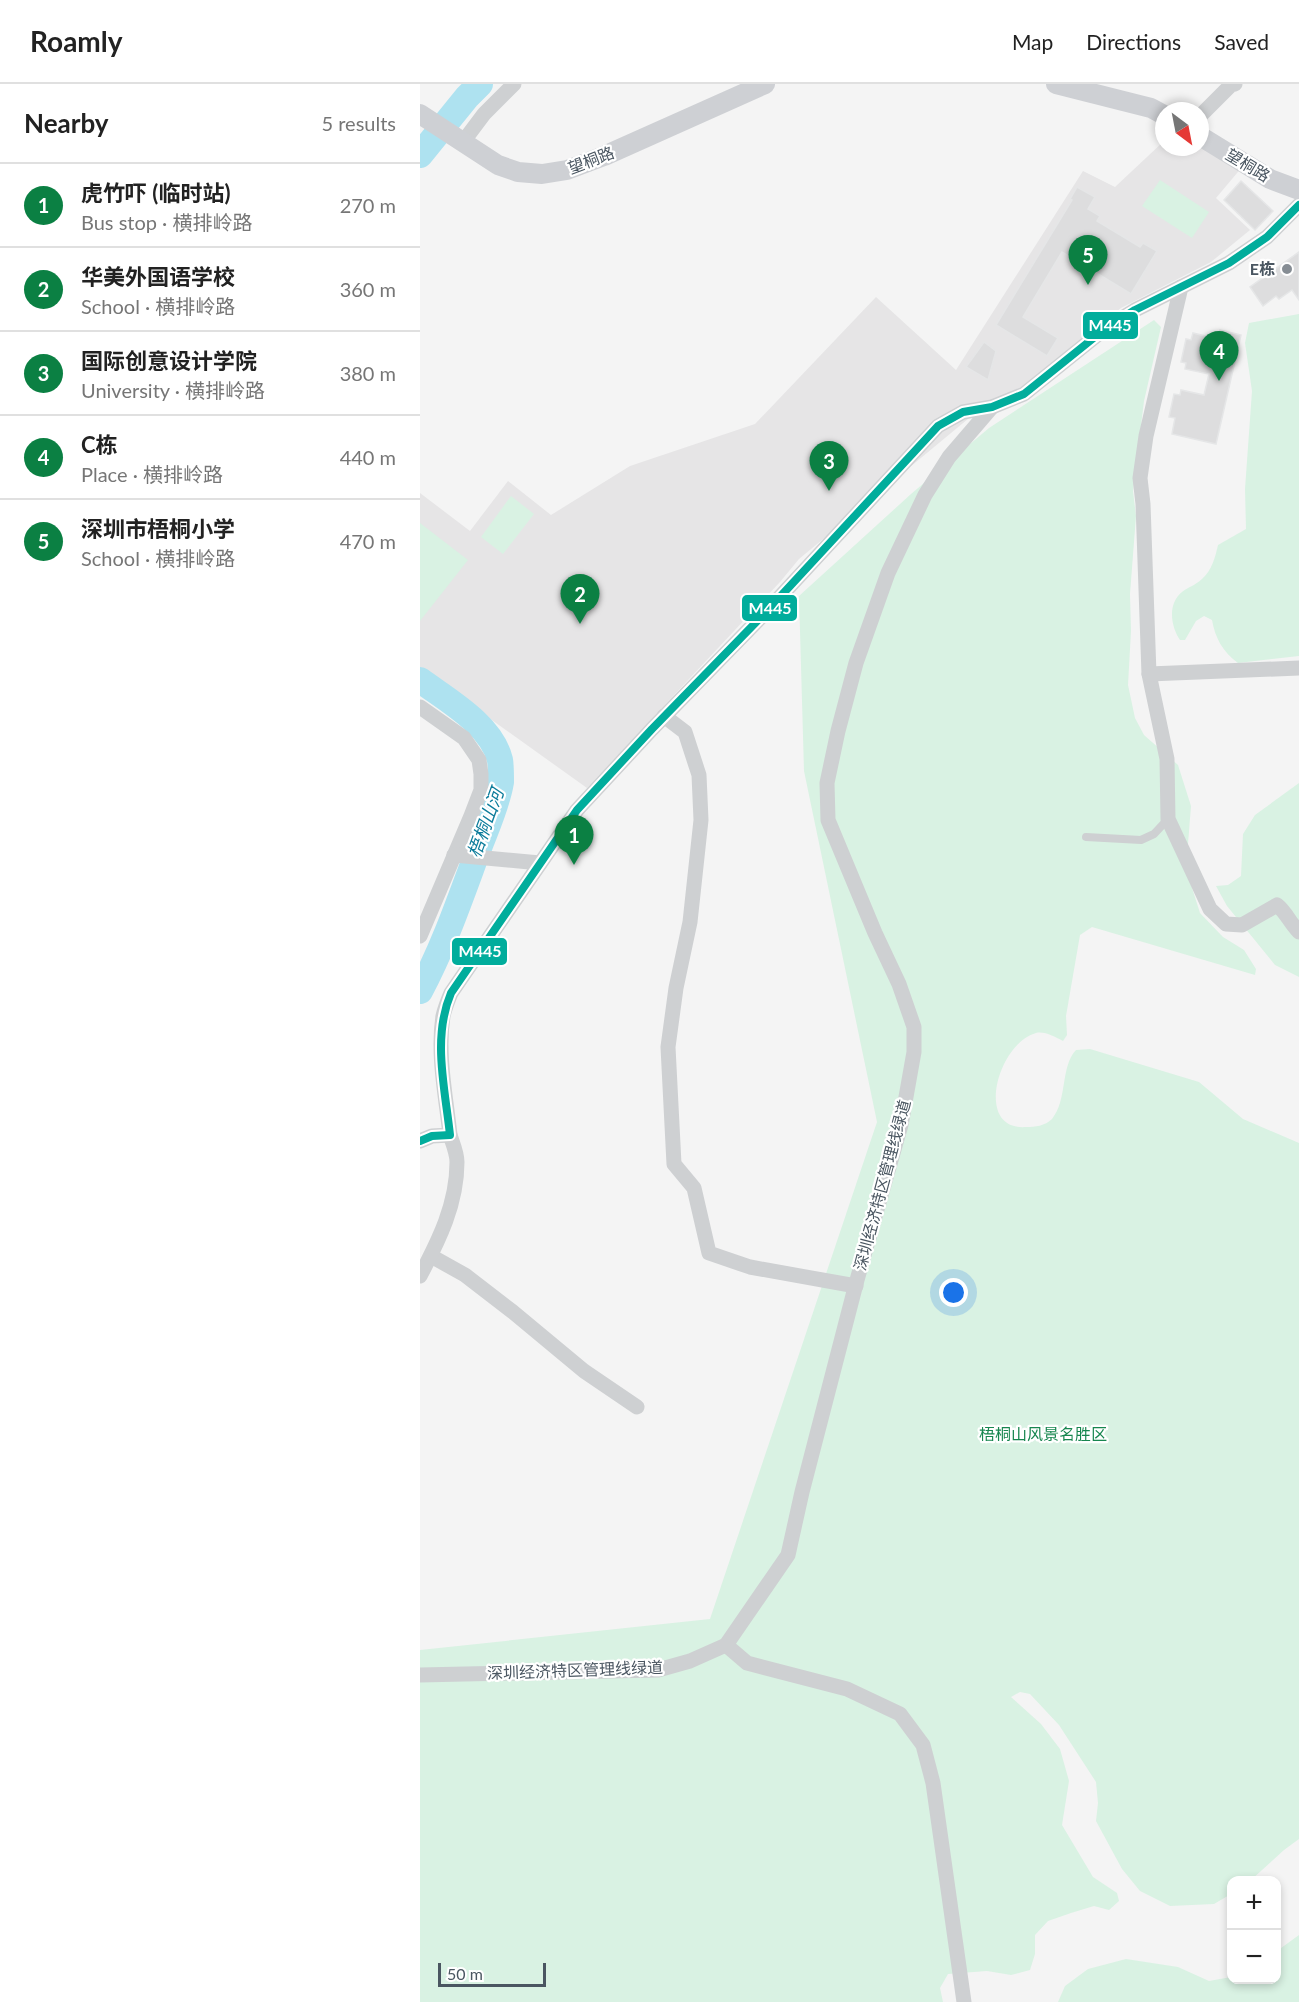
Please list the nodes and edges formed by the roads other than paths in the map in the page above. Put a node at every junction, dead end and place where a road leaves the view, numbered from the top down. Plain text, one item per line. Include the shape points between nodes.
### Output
1 (514, 84) edge
2 (765, 84) edge
3 (1056, 84) edge
4 (1234, 84) edge
5 (1209, 107) edge
6 (1155, 110) edge
7 (425, 116) edge
8 (1209, 141) edge
9 (463, 142) junction
10 (1299, 190) edge
11 (1299, 205) edge
12 (1181, 287) junction
13 (992, 407) junction
14 (1299, 668) edge
15 (1149, 674) junction
16 (420, 707) edge
17 (664, 716) junction
18 (1168, 819) junction
19 (1086, 837) dead end
20 (454, 855) junction
21 (540, 863) junction
22 (1299, 932) edge
23 (420, 936) edge
24 (450, 1135) junction
25 (420, 1141) edge
26 (431, 1256) junction
27 (420, 1276) edge
28 (856, 1286) junction
29 (637, 1407) dead end
30 (726, 1645) junction
31 (420, 1675) edge
32 (964, 2002) edge

1 - 9 street
2 - 9 main road, 望桐路 via 567,170 518,172 498,165
3 - 6 main road
4 - 5 street
7 - 9 main road, 望桐路
8 - 10 main road, 望桐路 via 1270,179
11 - 12 street via 1267,237 1229,263
12 - 13 street via 1106,328 1024,394
12 - 15 street via 1140,478
13 - 17 street via 963,412 938,426
13 - 28 street, 深圳经济特区管理线绿道 via 949,457 925,495 888,573 856,663 827,783 828,820 914,1027 914,1052 901,1125
14 - 15 street
15 - 18 street via 1167,759
16 - 20 street via 464,738 479,760 481,790
17 - 21 street via 577,810
17 - 28 street via 685,732 699,775 701,820 690,922 668,1047 674,1164 694,1188 709,1253 750,1267
18 - 19 lane via 1154,834 1141,840
18 - 22 street via 1210,909 1226,924 1242,925 1277,905
20 - 21 street
20 - 23 street
21 - 24 street via 451,993 444,1013 443,1066
24 - 25 street
24 - 26 street via 458,1160 454,1191 444,1229
26 - 27 street
26 - 29 street via 465,1275 584,1371
28 - 30 street, 深圳经济特区管理线绿道 via 788,1555
30 - 31 street, 深圳经济特区管理线绿道 via 658,1670
30 - 32 street via 747,1663 847,1689 900,1714 923,1745 933,1783

